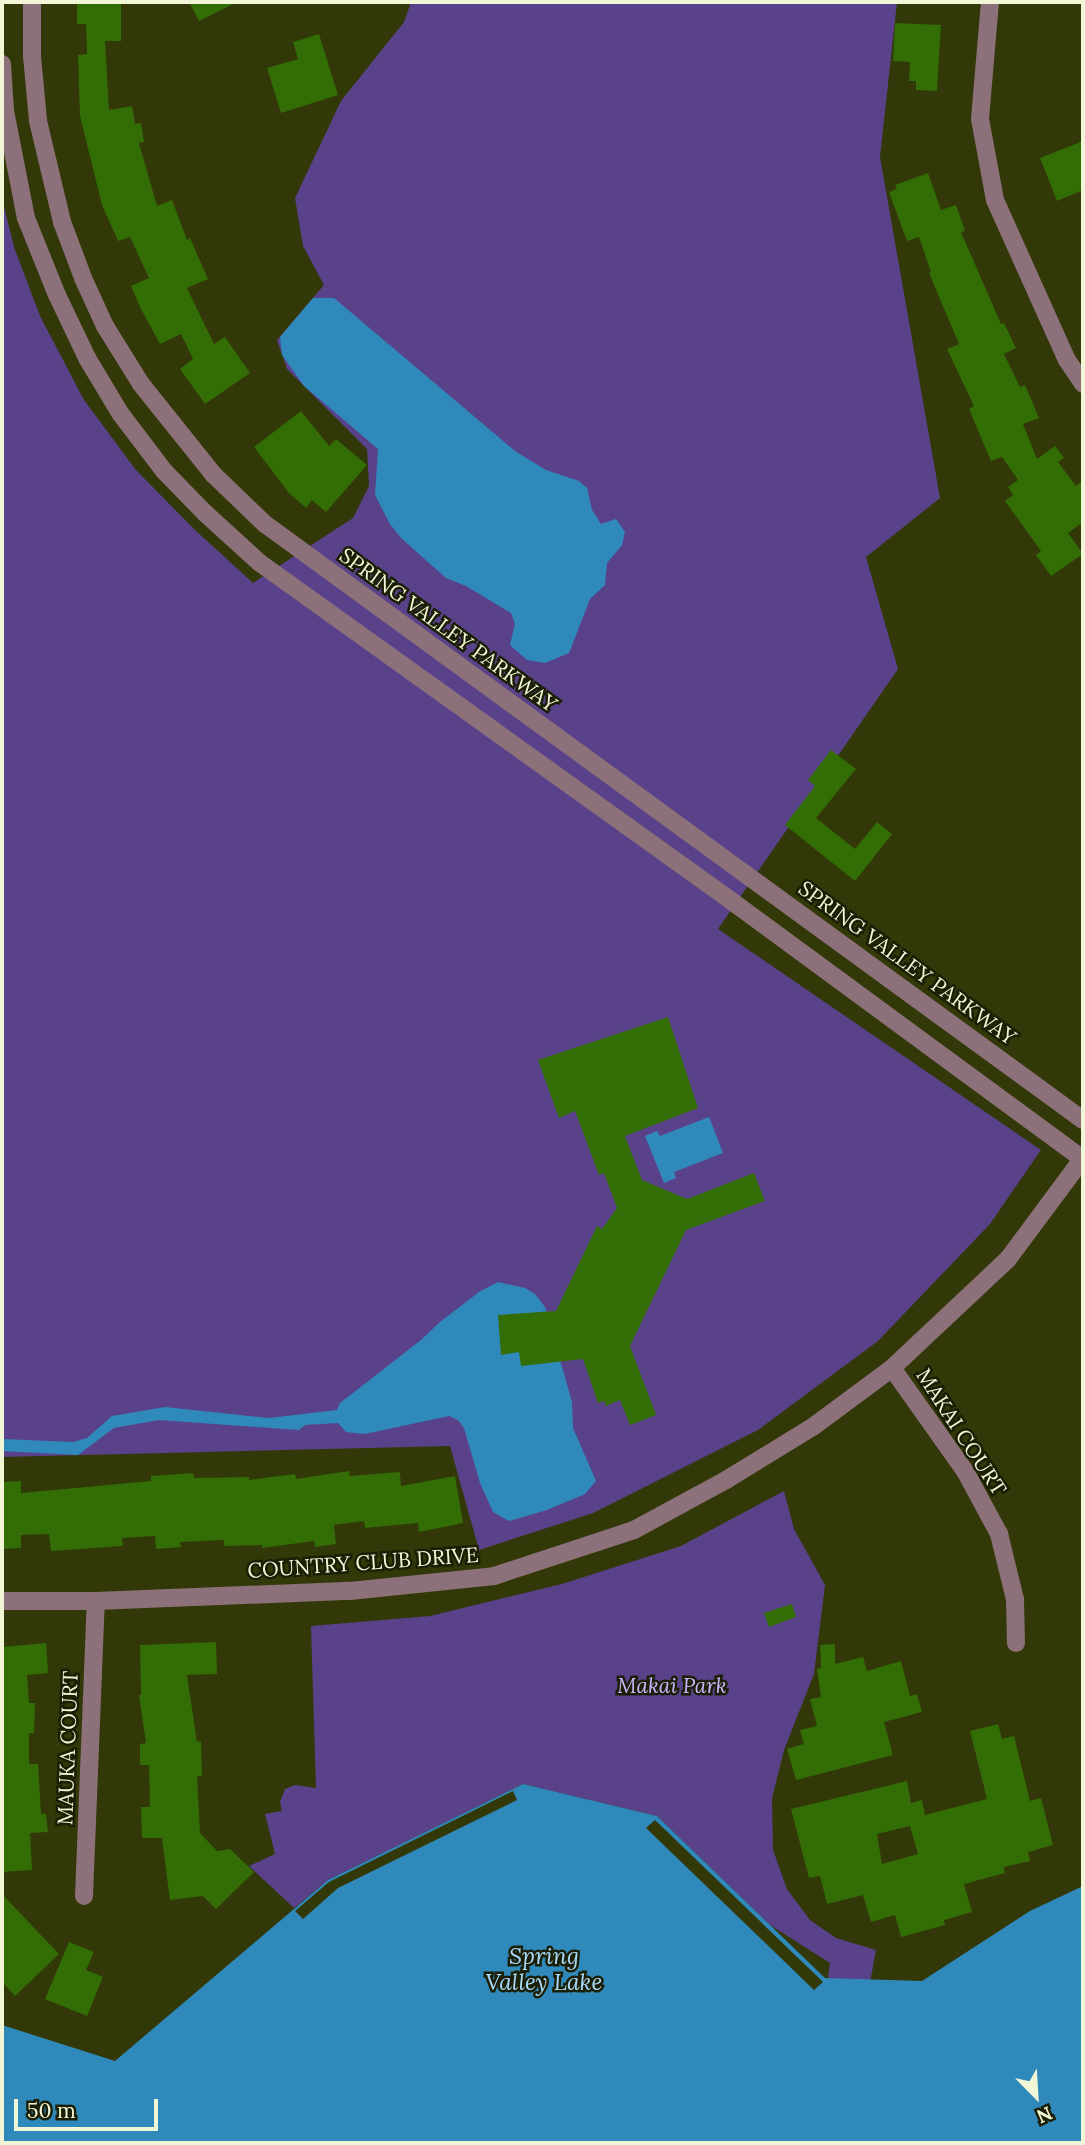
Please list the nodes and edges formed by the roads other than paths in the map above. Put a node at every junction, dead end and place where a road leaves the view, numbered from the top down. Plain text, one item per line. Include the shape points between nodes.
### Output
1 (32, 2) edge
2 (990, 2) edge
3 (2, 64) edge
4 (1083, 384) edge
5 (1083, 1120) edge
6 (1083, 1158) edge
7 (892, 1368) junction
8 (2, 1601) edge
9 (96, 1601) junction
10 (1016, 1643) dead end
11 (84, 1896) dead end

1 - 5 street, SPRING VALLEY PARKWAY via 38,121 62,222 83,278 105,326 141,384 214,475 265,524
2 - 4 street via 980,118 995,200 1067,360
3 - 6 street via 5,111 26,218 87,358 120,413 164,471 261,563
6 - 7 street, COUNTRY CLUB DRIVE via 1008,1259
7 - 9 street, COUNTRY CLUB DRIVE via 814,1426 634,1530 494,1576 350,1591
7 - 10 street, MAKAI COURT via 965,1471 999,1534 1015,1599
8 - 9 street, COUNTRY CLUB DRIVE
9 - 11 street, MAUKA COURT

